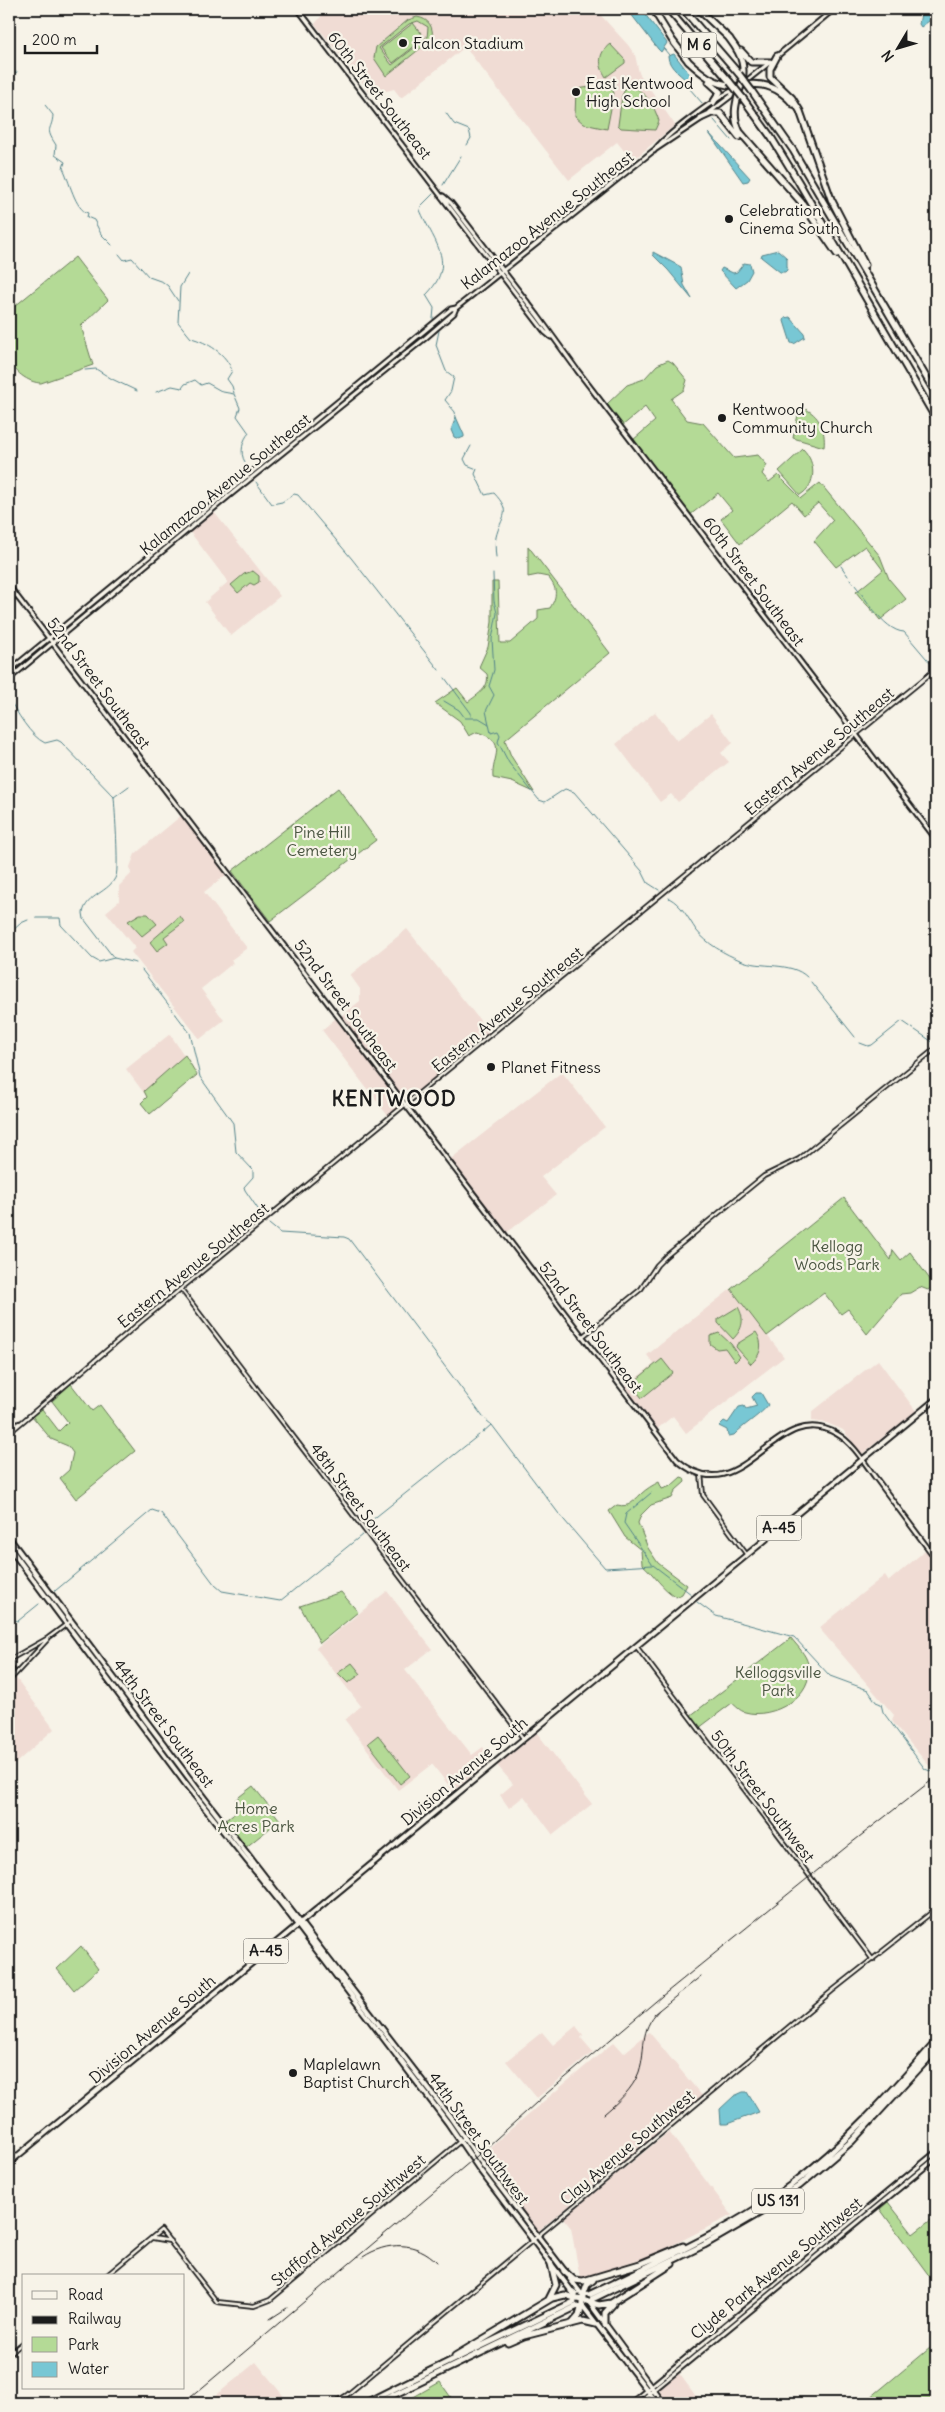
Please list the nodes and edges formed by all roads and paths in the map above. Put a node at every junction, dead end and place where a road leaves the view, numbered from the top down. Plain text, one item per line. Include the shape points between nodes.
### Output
1 (298, 9) edge
2 (653, 9) edge
3 (668, 9) edge
4 (683, 9) edge
5 (698, 9) edge
6 (834, 9) edge
7 (728, 37) junction
8 (777, 56) junction
9 (688, 60) junction
10 (770, 62) junction
11 (740, 86) junction
12 (733, 91) junction
13 (713, 103) junction
14 (701, 118) junction
15 (809, 136) junction
16 (653, 151) junction
17 (770, 167) junction
18 (443, 196) junction
19 (470, 236) junction
20 (480, 240) junction
21 (503, 270) junction
22 (499, 273) junction
23 (524, 305) junction
24 (531, 306) junction
25 (456, 308) junction
26 (444, 315) junction
27 (444, 322) junction
28 (423, 332) junction
29 (552, 338) junction
30 (893, 344) junction
31 (411, 349) junction
32 (917, 360) junction
33 (936, 394) edge
34 (936, 419) edge
35 (253, 470) junction
36 (236, 490) junction
37 (214, 502) junction
38 (191, 527) junction
39 (181, 528) junction
40 (167, 547) junction
41 (148, 555) junction
42 (136, 572) junction
43 (123, 577) junction
44 (9, 586) edge
45 (111, 593) junction
46 (101, 595) junction
47 (64, 633) junction
48 (49, 638) junction
49 (53, 642) junction
50 (936, 669) edge
51 (9, 672) edge
52 (9, 679) edge
53 (856, 735) junction
54 (936, 839) edge
55 (936, 1048) edge
56 (407, 1105) junction
57 (181, 1289) junction
58 (582, 1337) junction
59 (936, 1399) edge
60 (9, 1432) edge
61 (862, 1460) junction
62 (701, 1474) junction
63 (9, 1538) edge
64 (9, 1547) edge
65 (14, 1554) junction
66 (747, 1555) junction
67 (23, 1556) junction
68 (936, 1560) edge
69 (38, 1586) junction
70 (46, 1587) junction
71 (46, 1596) junction
72 (54, 1597) junction
73 (72, 1621) junction
74 (67, 1624) junction
75 (48, 1638) junction
76 (34, 1645) junction
77 (636, 1645) junction
78 (40, 1648) junction
79 (93, 1659) junction
80 (9, 1660) edge
81 (101, 1660) junction
82 (9, 1666) edge
83 (106, 1676) junction
84 (115, 1678) junction
85 (10, 1680) edge
86 (131, 1708) junction
87 (140, 1711) junction
88 (523, 1738) junction
89 (196, 1796) junction
90 (204, 1798) junction
91 (203, 1806) junction
92 (210, 1806) junction
93 (936, 1909) edge
94 (299, 1924) junction
95 (873, 1960) junction
96 (333, 1974) junction
97 (342, 1976) junction
98 (344, 1988) junction
99 (351, 1988) junction
100 (350, 1997) junction
101 (359, 1999) junction
102 (936, 2042) edge
103 (936, 2050) edge
104 (405, 2067) junction
105 (417, 2074) junction
106 (464, 2138) junction
107 (460, 2141) junction
108 (936, 2152) edge
109 (936, 2158) edge
110 (9, 2163) edge
111 (897, 2184) junction
112 (901, 2188) junction
113 (731, 2230) junction
114 (713, 2234) junction
115 (537, 2236) junction
116 (152, 2238) junction
117 (533, 2240) junction
118 (170, 2242) junction
119 (552, 2264) junction
120 (564, 2271) junction
121 (108, 2274) edge
122 (604, 2275) junction
123 (778, 2282) junction
124 (626, 2293) junction
125 (773, 2293) junction
126 (582, 2299) junction
127 (544, 2303) junction
128 (596, 2324) junction
129 (605, 2325) junction
130 (570, 2326) junction
131 (604, 2335) junction
132 (22, 2344) edge
133 (622, 2349) junction
134 (618, 2352) junction
135 (9, 2354) edge
136 (631, 2360) junction
137 (427, 2379) junction
138 (407, 2383) junction
139 (650, 2390) junction
140 (334, 2403) edge
141 (366, 2403) edge
142 (377, 2403) edge
143 (631, 2403) edge
144 (638, 2403) edge
145 (657, 2403) edge
146 (663, 2403) edge

1 - 18 main road, 60th Street Southeast
2 - 9 highway
3 - 30 highway, M 6, bridge via 742,96 781,152
4 - 32 highway, M 6, bridge via 739,74 793,150
5 - 7 highway
6 - 8 main road, Kalamazoo Avenue Southeast
7 - 10 highway via 749,61
7 - 11 highway via 742,61
8 - 10 main road, Kalamazoo Avenue Southeast
8 - 15 highway via 770,69 770,77 795,102
9 - 11 highway via 715,82
9 - 13 highway via 720,91
10 - 11 main road, Kalamazoo Avenue Southeast
11 - 12 main road, Kalamazoo Avenue Southeast
11 - 15 highway via 762,84 781,92 797,109
11 - 17 highway via 734,107 737,126
12 - 13 main road, Kalamazoo Avenue Southeast
12 - 14 main road, Kalamazoo Avenue Southeast via 731,96
13 - 16 main road, Kalamazoo Avenue Southeast
14 - 16 main road, Kalamazoo Avenue Southeast
14 - 17 highway via 715,112 722,114 742,140
15 - 32 highway via 838,216
16 - 21 main road, Kalamazoo Avenue Southeast
17 - 30 highway via 821,229
18 - 19 main road, 60th Street Southeast
18 - 20 main road, 60th Street Southeast
19 - 20 main road
19 - 22 main road, 60th Street Southeast
20 - 21 main road, 60th Street Southeast
21 - 22 main road, Kalamazoo Avenue Southeast
21 - 24 main road, 60th Street Southeast
22 - 23 main road, 60th Street Southeast
22 - 25 main road, Kalamazoo Avenue Southeast
23 - 24 main road
23 - 29 main road, 60th Street Southeast
24 - 29 main road, 60th Street Southeast
25 - 26 main road, Kalamazoo Avenue Southeast
25 - 27 main road, Kalamazoo Avenue Southeast
26 - 27 main road
26 - 28 main road, Kalamazoo Avenue Southeast
27 - 31 main road, Kalamazoo Avenue Southeast
28 - 31 main road via 410,345
28 - 35 main road, Kalamazoo Avenue Southeast
29 - 53 main road, 60th Street Southeast
30 - 34 highway, M 6
31 - 36 main road, Kalamazoo Avenue Southeast
32 - 33 highway, M 6
35 - 36 main road via 254,474
35 - 37 main road, Kalamazoo Avenue Southeast
36 - 38 main road, Kalamazoo Avenue Southeast
37 - 38 main road via 191,523
37 - 39 main road, Kalamazoo Avenue Southeast
38 - 40 main road, Kalamazoo Avenue Southeast
39 - 40 main road via 180,534
39 - 41 main road, Kalamazoo Avenue Southeast
40 - 42 main road, Kalamazoo Avenue Southeast
41 - 42 main road via 135,569
41 - 43 main road, Kalamazoo Avenue Southeast
42 - 45 main road, Kalamazoo Avenue Southeast
43 - 45 main road
43 - 46 main road, Kalamazoo Avenue Southeast
44 - 48 main road, 52nd Street Southeast
45 - 47 main road, Kalamazoo Avenue Southeast
46 - 47 main road via 100,600
46 - 48 main road, Kalamazoo Avenue Southeast
47 - 49 main road, Kalamazoo Avenue Southeast
48 - 49 main road, 52nd Street Southeast
48 - 51 main road, Kalamazoo Avenue Southeast
49 - 52 main road, Kalamazoo Avenue Southeast
49 - 56 main road, 52nd Street Southeast
50 - 53 street, Eastern Avenue Southeast
53 - 54 main road, 60th Street Southeast
53 - 56 street, Eastern Avenue Southeast
55 - 58 street via 800,1159 770,1172 670,1253 657,1265 641,1289
56 - 57 street, Eastern Avenue Southeast
56 - 58 main road, 52nd Street Southeast
57 - 60 street, Eastern Avenue Southeast
57 - 88 street, 48th Street Southeast
58 - 62 main road, 52nd Street Southeast via 676,1460
59 - 61 main road, Division Avenue South / A-45
61 - 62 main road via 836,1433 806,1427 780,1437 736,1471 722,1475
61 - 66 main road, Division Avenue South / A-45
61 - 68 main road
62 - 66 street via 703,1495
63 - 67 main road, 44th Street Southeast
64 - 65 main road, 44th Street Southeast
65 - 67 main road
65 - 69 main road, 44th Street Southeast
66 - 77 main road, Division Avenue South / A-45
67 - 70 main road, 44th Street Southeast
69 - 70 main road
69 - 71 main road, 44th Street Southeast
70 - 72 main road, 44th Street Southeast
71 - 72 main road
71 - 74 main road, 44th Street Southeast
72 - 73 main road, 44th Street Southeast
73 - 74 street
73 - 81 main road, 44th Street Southeast
74 - 75 street
74 - 79 main road, 44th Street Southeast
75 - 76 street
75 - 78 street
76 - 78 street
76 - 80 street
77 - 88 main road, Division Avenue South / A-45
77 - 95 street, 50th Street Southwest
78 - 85 street
79 - 81 main road
79 - 83 main road, 44th Street Southeast
81 - 84 main road, 44th Street Southeast
82 - 85 street via 14,1673
83 - 84 main road
83 - 86 main road, 44th Street Southeast
84 - 87 main road, 44th Street Southeast
86 - 87 main road
86 - 89 main road, 44th Street Southeast
87 - 90 main road, 44th Street Southeast
88 - 94 main road, Division Avenue South / A-45
89 - 90 main road
89 - 91 main road, 44th Street Southeast
90 - 92 main road, 44th Street Southeast
91 - 92 main road
91 - 94 main road, 44th Street Southeast
92 - 94 main road, 44th Street Southeast
93 - 95 street, Clay Avenue Southwest
94 - 96 main road, 44th Street Southwest
94 - 97 main road, 44th Street Southwest
94 - 110 main road, Division Avenue South / A-45
95 - 115 street, Clay Avenue Southwest
96 - 97 main road
96 - 98 main road, 44th Street Southwest
97 - 99 main road, 44th Street Southwest
98 - 99 main road
98 - 100 main road, 44th Street Southwest
99 - 101 main road, 44th Street Southwest
100 - 101 main road
100 - 104 main road, 44th Street Southwest
101 - 105 main road, 44th Street Southwest
102 - 114 highway, US 131 via 835,2149 779,2194
103 - 113 highway, US 131 via 840,2152 783,2197
104 - 105 main road
104 - 107 main road, 44th Street Southwest
105 - 106 main road, 44th Street Southwest
106 - 107 street, Stafford Avenue Southwest
106 - 115 main road, 44th Street Southwest
107 - 117 main road, 44th Street Southwest
107 - 118 street, Stafford Avenue Southwest via 270,2300 258,2305 223,2304 215,2300
108 - 111 main road, Clyde Park Avenue Southwest
109 - 112 main road, Clyde Park Avenue Southwest
111 - 112 main road
111 - 123 main road, Clyde Park Avenue Southwest
112 - 125 main road, Clyde Park Avenue Southwest
113 - 124 highway via 651,2275
113 - 137 highway, US 131
114 - 122 highway
114 - 138 highway, US 131
115 - 117 street, Clay Avenue Southwest
115 - 120 main road, 44th Street Southwest
116 - 118 street
116 - 118 street, Stafford Avenue Southwest via 161,2230
116 - 121 street
117 - 119 main road, 44th Street Southwest
117 - 140 street, Clay Avenue Southwest
119 - 126 main road, 44th Street Southwest
119 - 127 highway via 555,2288 551,2298
120 - 122 highway via 579,2282
120 - 126 main road, 44th Street Southwest
122 - 126 highway via 591,2282
123 - 125 main road via 771,2290
123 - 139 main road, Clyde Park Avenue Southwest
124 - 126 highway via 607,2304
124 - 129 highway via 606,2310
125 - 139 main road, Clyde Park Avenue Southwest
126 - 127 highway via 559,2296
126 - 128 main road, 44th Street Southwest
126 - 129 main road, 44th Street Southwest
126 - 130 highway via 578,2318
127 - 138 highway
128 - 130 highway via 583,2321
128 - 131 main road, 44th Street Southwest
129 - 133 main road, 44th Street Southwest
130 - 137 highway via 524,2336
131 - 133 main road
131 - 134 main road, 44th Street Southwest
132 - 135 street
133 - 136 main road, 44th Street Southwest
134 - 136 main road
134 - 139 main road, 44th Street Southwest
136 - 139 main road, 44th Street Southwest
137 - 142 highway, US 131
138 - 141 highway, US 131
139 - 143 main road, Clyde Park Avenue Southwest
139 - 144 main road, Clyde Park Avenue Southwest
139 - 145 main road, 44th Street Southwest
139 - 146 main road, 44th Street Southwest

